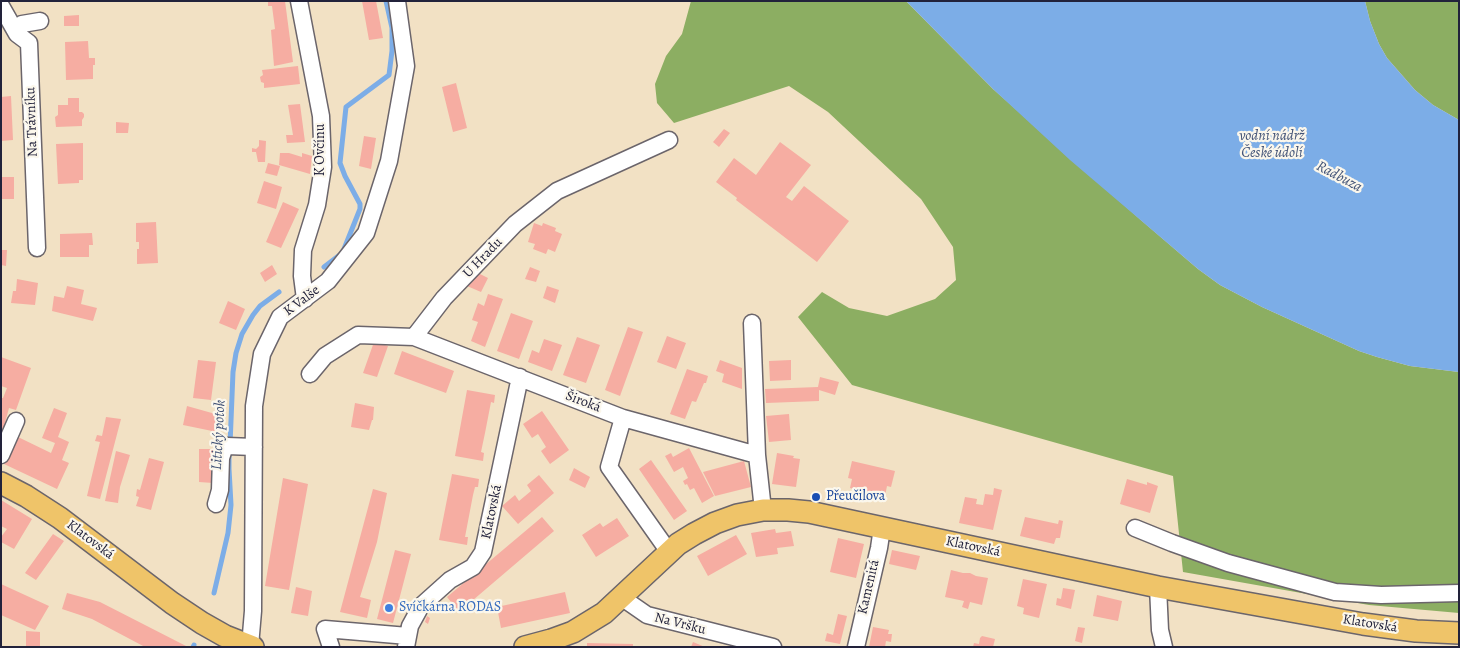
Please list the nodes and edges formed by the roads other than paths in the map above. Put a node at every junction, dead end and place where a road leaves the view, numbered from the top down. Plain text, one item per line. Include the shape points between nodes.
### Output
1 (299, 1) edge
2 (397, 1) edge
3 (1, 6) edge
4 (40, 21) dead end
5 (9, 34) edge
6 (669, 140) dead end
7 (37, 248) dead end
8 (305, 299) junction
9 (752, 323) dead end
10 (414, 337) junction
11 (310, 374) dead end
12 (520, 378) junction
13 (623, 418) junction
14 (16, 421) dead end
15 (240, 446) junction
16 (1, 455) edge
17 (757, 455) junction
18 (1, 483) edge
19 (216, 504) dead end
20 (763, 510) junction
21 (882, 528) junction
22 (1135, 528) dead end
23 (669, 552) junction
24 (1158, 587) junction
25 (1459, 594) edge
26 (621, 598) junction
27 (1459, 633) edge
28 (407, 641) edge
29 (548, 644) edge
30 (251, 646) edge
31 (331, 647) edge
32 (525, 647) edge
33 (773, 647) edge
34 (856, 647) edge
35 (1164, 647) edge

1 - 8 street, K Ovčínu via 321,116 323,167 317,206 303,250
2 - 8 street, K Valše via 406,66 389,161 366,233 328,281
3 - 5 street, Na Trávníku
4 - 5 street via 22,24
5 - 7 street, Na Trávníku via 29,42 37,84 41,199
6 - 10 street, U Hradu via 557,190 516,224 444,298
8 - 15 street, K Valše via 280,317 262,354 254,406
9 - 17 street
10 - 11 street via 358,336 325,356
10 - 12 street, Široká
12 - 13 street, Široká
12 - 28 street, Klatovská via 484,552 473,567 450,580 421,606 410,626
13 - 17 street, Široká
13 - 23 street via 609,467
14 - 16 street
15 - 19 street via 224,449
15 - 30 street, K Valše via 253,611
17 - 20 street
18 - 30 main road, Klatovská via 60,518 180,608 224,636
20 - 21 main road, Klatovská via 809,512
20 - 23 main road, Klatovská via 714,523
21 - 24 main road, Klatovská
21 - 34 street, Kamenitá
22 - 25 street via 1228,563 1335,592
23 - 26 main road, Klatovská
24 - 27 main road, Klatovská via 1387,628
24 - 35 street
26 - 29 main road, Klatovská via 587,624
26 - 33 street, Na Vršku via 646,615
28 - 31 street via 326,630
29 - 32 main road, Klatovská

